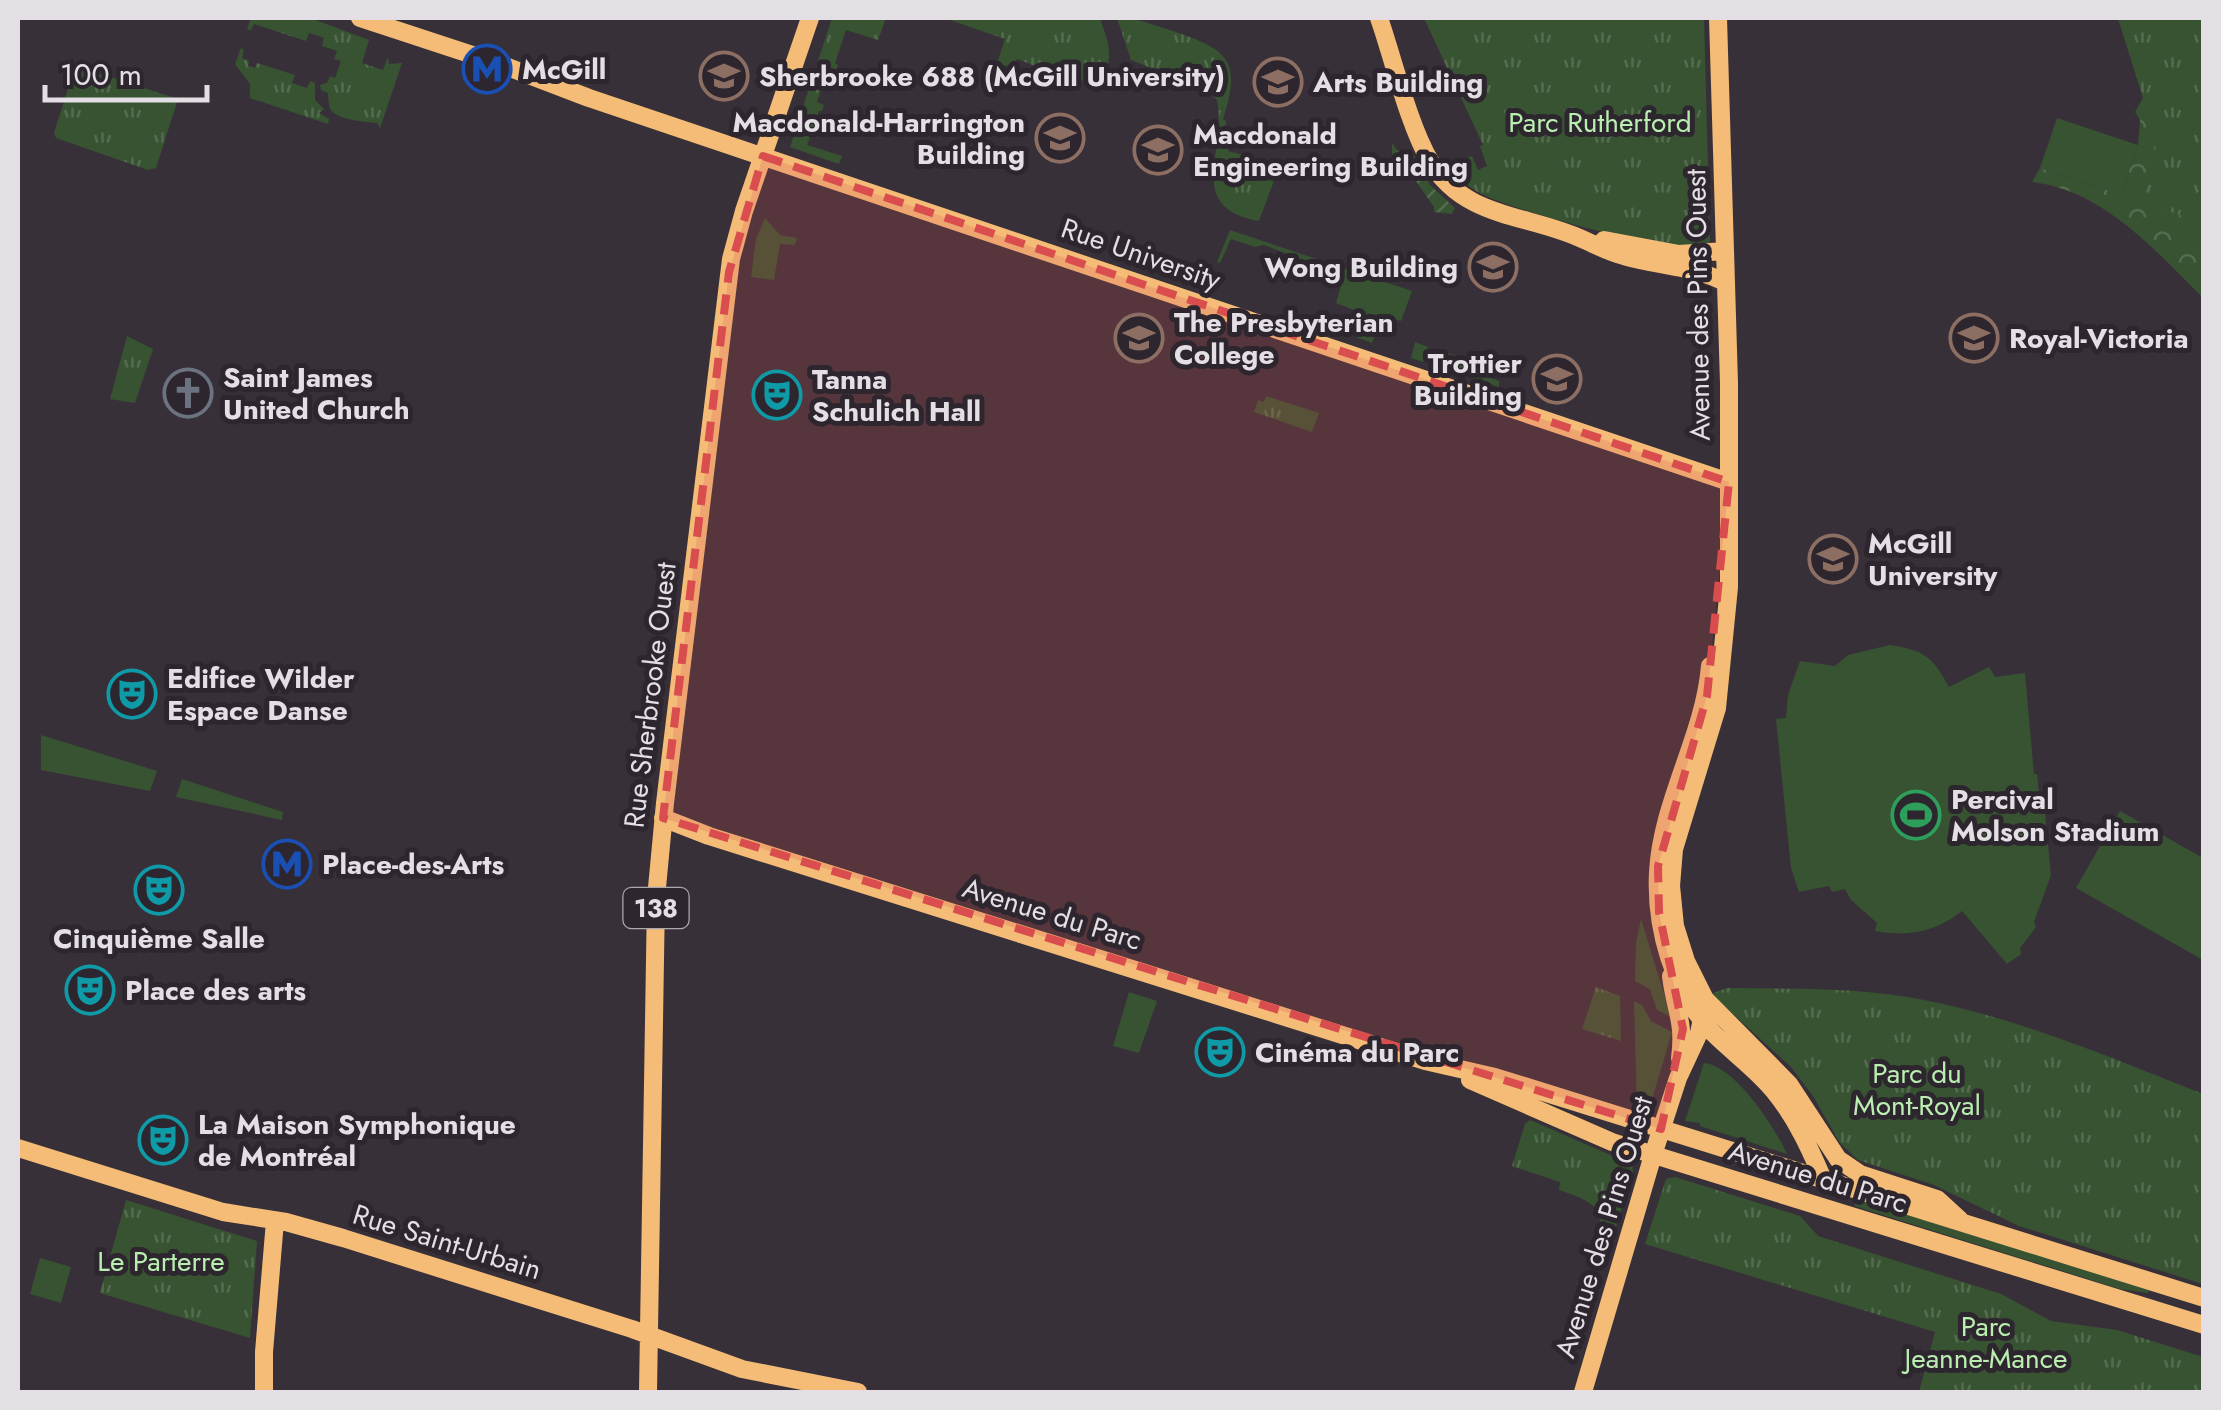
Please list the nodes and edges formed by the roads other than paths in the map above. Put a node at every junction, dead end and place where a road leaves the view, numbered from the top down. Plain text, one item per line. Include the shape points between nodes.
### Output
1 (360, 18) edge
2 (810, 18) edge
3 (1380, 18) edge
4 (1718, 18) edge
5 (763, 156) junction
6 (1584, 239) junction
7 (1725, 250) junction
8 (1726, 284) junction
9 (1729, 482) junction
10 (1727, 532) junction
11 (663, 818) junction
12 (1668, 956) junction
13 (1705, 999) junction
14 (1702, 1020) junction
15 (1426, 1060) junction
16 (1678, 1078) junction
17 (1662, 1129) junction
18 (18, 1148) edge
19 (1653, 1155) junction
20 (1823, 1180) junction
21 (1836, 1209) junction
22 (275, 1221) junction
23 (1964, 1224) junction
24 (2204, 1298) edge
25 (2204, 1325) edge
26 (648, 1336) junction
27 (264, 1392) edge
28 (648, 1392) edge
29 (858, 1392) edge
30 (1583, 1392) edge

1 - 5 main road, Rue University
2 - 5 main road, Rue Sherbrooke Ouest / 138
3 - 6 main road via 1440,175 1469,202
4 - 7 main road, Avenue des Pins Ouest
5 - 9 main road, Rue University
5 - 11 main road, Rue Sherbrooke Ouest / 138 via 729,272
6 - 7 main road via 1679,254
6 - 8 main road via 1621,256 1700,271
7 - 8 main road, Avenue des Pins Ouest
8 - 9 main road, Avenue des Pins Ouest
9 - 10 main road, Avenue des Pins Ouest
10 - 12 main road, Avenue des Pins Ouest via 1706,701 1660,856 1658,912
10 - 13 main road, Avenue des Pins Ouest via 1729,587 1717,708 1680,823 1671,879 1678,940
11 - 15 main road, Avenue du Parc
11 - 26 main road, Rue Sherbrooke Ouest / 138 via 654,927
12 - 14 main road, Avenue des Pins Ouest
12 - 16 main road, Avenue des Pins Ouest via 1683,1025
13 - 14 main road, Avenue des Pins Ouest
13 - 23 main road, Avenue des Pins Ouest via 1789,1084 1842,1163 1937,1199
14 - 16 main road, Avenue des Pins Ouest
14 - 20 main road, Avenue des Pins Ouest via 1776,1094
15 - 17 main road, Avenue du Parc
15 - 19 main road, Avenue du Parc
16 - 17 main road, Avenue des Pins Ouest
17 - 19 main road, Avenue des Pins Ouest
17 - 20 main road, Avenue du Parc
18 - 22 main road, Rue Saint-Urbain via 222,1212
19 - 21 main road, Avenue du Parc
19 - 30 main road, Avenue des Pins Ouest
20 - 21 main road, Avenue des Pins Ouest
20 - 23 main road, Avenue du Parc
21 - 25 main road, Avenue du Parc
22 - 26 main road, Rue Saint-Urbain
22 - 27 main road
23 - 24 main road, Avenue du Parc
26 - 28 main road, Rue Sherbrooke Ouest / 138
26 - 29 main road, Rue Saint-Urbain via 742,1369

